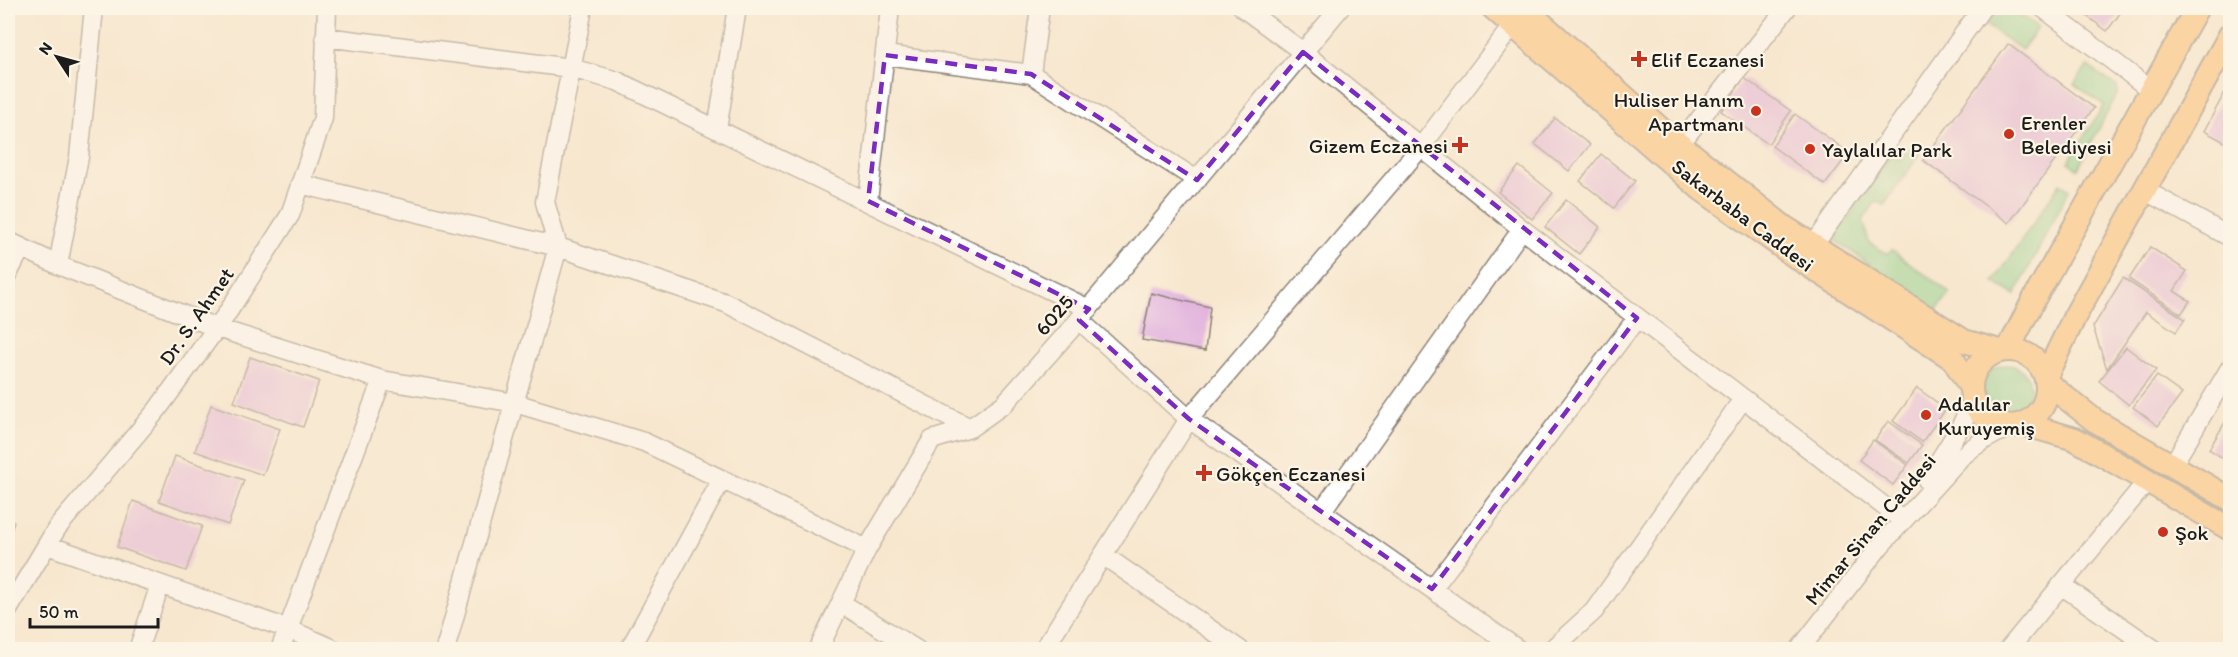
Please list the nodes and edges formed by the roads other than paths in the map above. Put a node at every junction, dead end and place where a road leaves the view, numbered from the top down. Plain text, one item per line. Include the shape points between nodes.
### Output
1 (94, 8) edge
2 (327, 8) edge
3 (583, 8) edge
4 (737, 8) edge
5 (890, 8) edge
6 (1040, 8) edge
7 (1244, 8) edge
8 (1340, 8) edge
9 (1493, 8) edge
10 (1982, 8) edge
11 (2043, 8) edge
12 (2197, 8) edge
13 (1784, 9) edge
14 (1518, 16) edge
15 (326, 36) junction
16 (2229, 39) edge
17 (1303, 52) junction
18 (885, 55) junction
19 (571, 68) junction
20 (1031, 74) junction
21 (2151, 90) junction
22 (717, 129) junction
23 (1680, 144) junction
24 (1421, 147) junction
25 (1197, 180) junction
26 (300, 184) junction
27 (2144, 190) junction
28 (868, 201) junction
29 (1522, 229) junction
30 (2230, 237) edge
31 (14, 244) edge
32 (1814, 246) junction
33 (558, 247) junction
34 (58, 265) junction
35 (8, 274) edge
36 (1084, 314) junction
37 (1637, 318) junction
38 (217, 328) junction
39 (2004, 351) junction
40 (2230, 369) edge
41 (2046, 379) junction
42 (382, 380) junction
43 (1972, 394) junction
44 (1743, 399) junction
45 (514, 403) junction
46 (1189, 419) junction
47 (2017, 425) junction
48 (970, 428) junction
49 (2172, 466) junction
50 (2148, 480) junction
51 (721, 481) junction
52 (2230, 499) edge
53 (1321, 512) junction
54 (1902, 520) junction
55 (2230, 529) edge
56 (47, 545) junction
57 (867, 549) junction
58 (1103, 555) junction
59 (160, 585) junction
60 (2061, 585) junction
61 (1432, 589) junction
62 (841, 603) junction
63 (8, 608) edge
64 (288, 629) junction
65 (138, 650) edge
66 (280, 650) edge
67 (336, 650) edge
68 (445, 650) edge
69 (629, 650) edge
70 (818, 650) edge
71 (917, 650) edge
72 (1043, 650) edge
73 (1240, 650) edge
74 (1519, 650) edge
75 (1551, 650) edge
76 (1799, 650) edge
77 (2008, 650) edge
78 (2155, 650) edge

1 - 34 street via 79,157
2 - 15 street, Dr. S. Ahmet
3 - 19 street
4 - 22 street
5 - 18 street
6 - 20 street
7 - 17 street
8 - 17 street, 6025
9 - 14 main road, Sakarbaba Caddesi
10 - 32 street
11 - 21 street
12 - 21 main road
13 - 23 street
14 - 23 main road, Sakarbaba Caddesi
14 - 24 street
14 - 43 main road, Sakarbaba Caddesi via 1701,189 1796,257 1953,359
15 - 19 street
15 - 26 street, Dr. S. Ahmet via 323,118
16 - 27 main road
17 - 24 street
17 - 25 street, 6025
18 - 20 street
18 - 28 street
19 - 22 street via 617,81
19 - 33 street via 545,202
20 - 25 street
21 - 39 main road
22 - 28 street
23 - 32 main road, Sakarbaba Caddesi via 1784,227
24 - 29 street
24 - 46 street
25 - 36 street, 6025
26 - 33 street
26 - 38 street, Dr. S. Ahmet via 290,215
27 - 30 street
27 - 41 main road via 2075,316
28 - 36 street
29 - 37 street
29 - 53 street
31 - 34 street
31 - 35 street
32 - 39 main road, Sakarbaba Caddesi via 1964,341
33 - 45 street
33 - 48 street via 726,303
34 - 38 street
36 - 46 street
36 - 48 street, 6025 via 1004,404
37 - 44 street
37 - 61 street
38 - 42 street
38 - 56 street, Dr. S. Ahmet via 157,410
39 - 41 main road via 2031,357
39 - 43 main road via 1979,365 1973,376
40 - 49 street
41 - 47 main road via 2047,395 2042,407 2034,417
41 - 49 main road via 2094,420
42 - 45 street
42 - 64 street
43 - 47 main road via 1978,411 1988,420 1999,425
43 - 54 street via 1961,426
44 - 54 street
44 - 75 street via 1594,611
45 - 51 street via 644,442
45 - 68 street
46 - 53 street
46 - 58 street
47 - 50 main road via 2075,440
47 - 54 street, Mimar Sinan Caddesi via 1974,445
48 - 57 street, 6025 via 932,440
49 - 52 main road
50 - 55 main road
50 - 60 street
51 - 57 street
51 - 69 street
53 - 61 street
54 - 76 street, Mimar Sinan Caddesi
56 - 59 street
56 - 63 street, Dr. S. Ahmet
57 - 62 street, 6025
58 - 72 street
58 - 73 street
59 - 64 street
59 - 65 street
60 - 77 street
60 - 78 street
61 - 74 street
62 - 70 street, 6025
62 - 71 street
64 - 66 street
64 - 67 street

